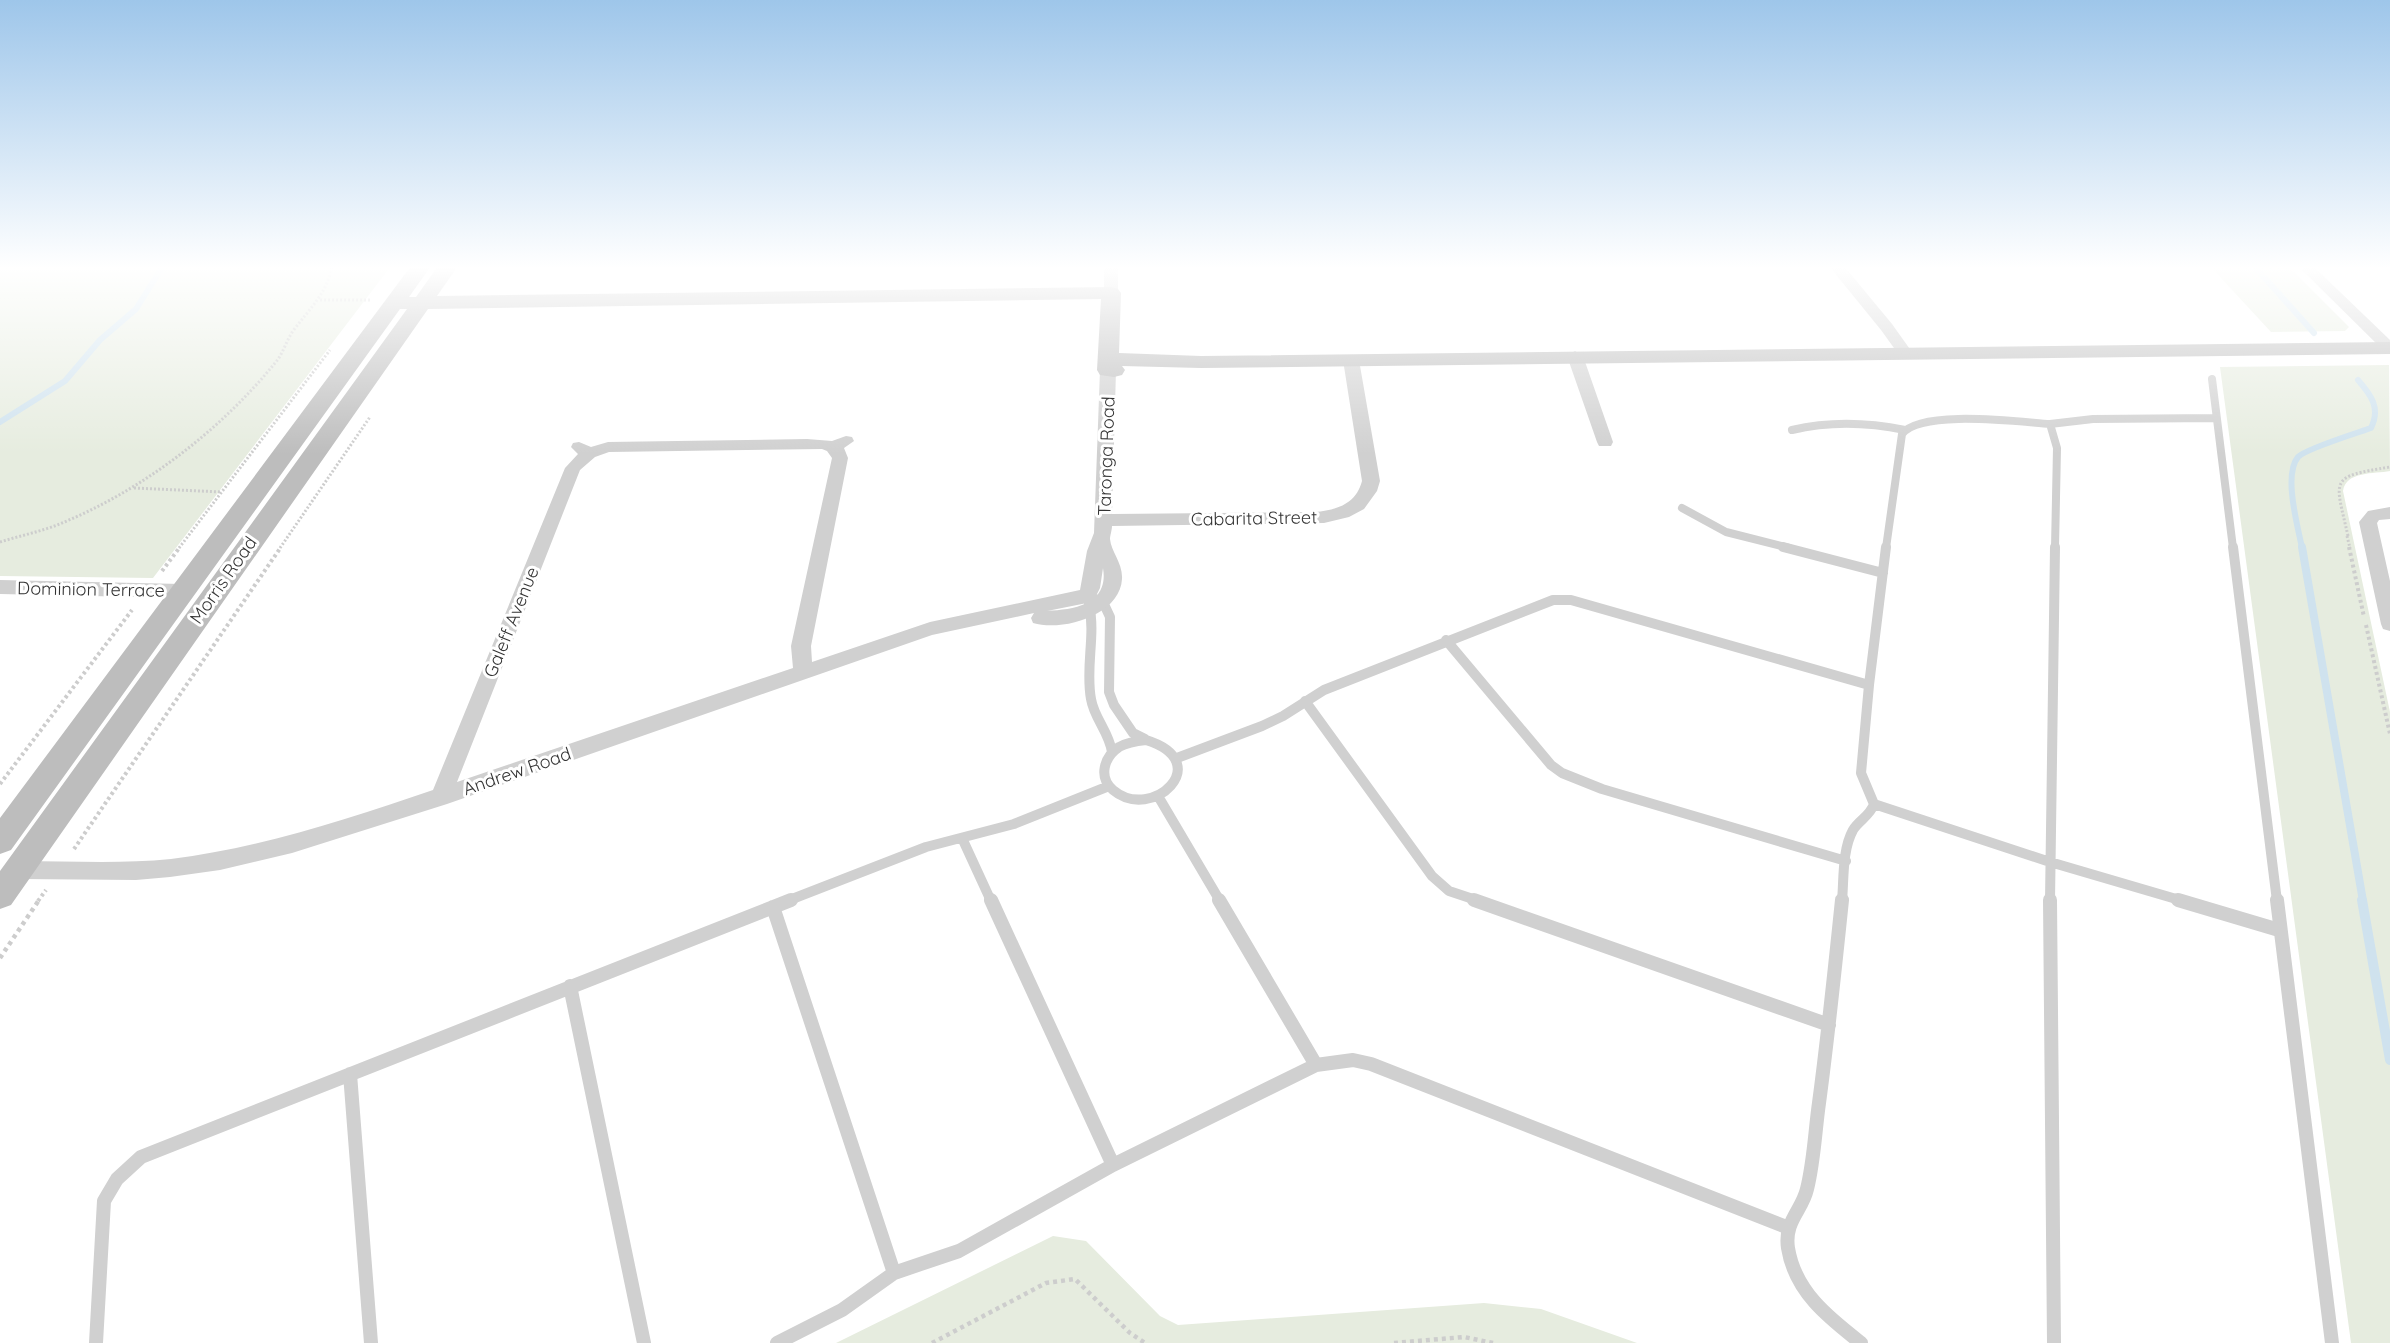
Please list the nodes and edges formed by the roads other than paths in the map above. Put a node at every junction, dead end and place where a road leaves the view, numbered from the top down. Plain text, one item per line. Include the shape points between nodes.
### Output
1 (362, 329) edge
2 (404, 329) edge
3 (1110, 329) edge
4 (1888, 329) edge
5 (2374, 329) edge
6 (2377, 329) edge
7 (2390, 343) edge
8 (1904, 352) junction
9 (1575, 356) junction
10 (1350, 360) junction
11 (1108, 365) junction
12 (2212, 379) dead end
13 (2216, 418) junction
14 (2050, 424) junction
15 (1792, 430) dead end
16 (1905, 430) junction
17 (1605, 442) dead end
18 (1682, 508) dead end
19 (2390, 513) edge
20 (1104, 520) junction
21 (1883, 573) junction
22 (0, 587) edge
23 (182, 591) junction
24 (215, 592) junction
25 (1094, 602) junction
26 (2390, 624) edge
27 (1446, 640) junction
28 (803, 671) junction
29 (1869, 685) junction
30 (1305, 701) junction
31 (1146, 740) junction
32 (1112, 752) junction
33 (1177, 758) junction
34 (1110, 786) junction
35 (1158, 796) junction
36 (440, 798) junction
37 (1874, 804) junction
38 (962, 838) junction
39 (0, 841) edge
40 (1846, 861) junction
41 (2050, 862) junction
42 (9, 870) edge
43 (0, 896) edge
44 (773, 907) junction
45 (2279, 930) junction
46 (570, 986) junction
47 (1829, 1025) junction
48 (1316, 1065) junction
49 (350, 1074) junction
50 (1113, 1166) junction
51 (1789, 1228) junction
52 (894, 1273) junction
53 (96, 1343) edge
54 (371, 1343) edge
55 (644, 1343) edge
56 (777, 1343) edge
57 (1861, 1343) edge
58 (2054, 1343) edge
59 (2332, 1343) edge

1 - 23 street, Morris Road
2 - 24 street, Morris Road
3 - 11 street
4 - 8 street
5 - 7 street
6 - 7 street
7 - 8 street
8 - 9 street
9 - 10 street
9 - 17 street
10 - 11 street
10 - 20 street, Cabarita Street via 1371,478 1368,492 1357,506 1315,518
11 - 20 street, Taronga Road
12 - 13 lane
13 - 14 lane via 2093,419
13 - 45 lane
14 - 16 lane via 1940,421
14 - 41 lane via 2057,448
15 - 16 lane via 1852,421
16 - 21 lane via 1899,443
18 - 21 lane via 1726,532
19 - 26 street via 2374,515 2368,522
20 - 25 street, Taronga Road via 1102,541 1112,573 1110,589
21 - 29 lane
22 - 23 street, Dominion Terrace
23 - 24 street
23 - 39 street, Morris Road
24 - 42 street, Morris Road
25 - 28 street, Andrew Road via 1081,615 1005,614 930,629
25 - 31 lane via 1110,618 1109,692 1133,733
25 - 32 lane, Taronga Road via 1091,699 1107,730
27 - 29 lane via 1541,603 1571,600
27 - 30 lane
27 - 40 lane via 1551,765 1562,773 1602,789
28 - 36 street, Andrew Road
28 - 36 street, Galeff Avenue via 801,646 840,458 839,444 583,449
29 - 37 lane via 1861,773
30 - 33 lane via 1262,726
30 - 47 lane via 1432,876 1449,891
31 - 32 lane via 1131,741
31 - 33 lane via 1164,745
32 - 34 lane via 1104,769
33 - 35 lane via 1177,779
34 - 35 lane via 1131,799
34 - 38 lane via 1014,824
35 - 48 lane
36 - 42 street, Andrew Road via 335,832 220,861 136,871
37 - 40 lane via 1854,828
37 - 41 lane
38 - 44 lane via 926,847
38 - 50 lane
40 - 47 lane
41 - 45 lane
41 - 58 lane
42 - 43 street, Morris Road
44 - 46 lane
44 - 52 lane
45 - 59 lane
46 - 49 lane
46 - 55 lane
47 - 51 lane via 1807,1191
48 - 50 lane
48 - 51 lane via 1353,1060 1371,1064
49 - 53 lane via 149,1152 120,1174 110,1187 102,1214
49 - 54 lane
50 - 52 lane via 959,1251
51 - 57 lane via 1789,1255 1806,1290 1818,1308
52 - 56 lane via 842,1310

